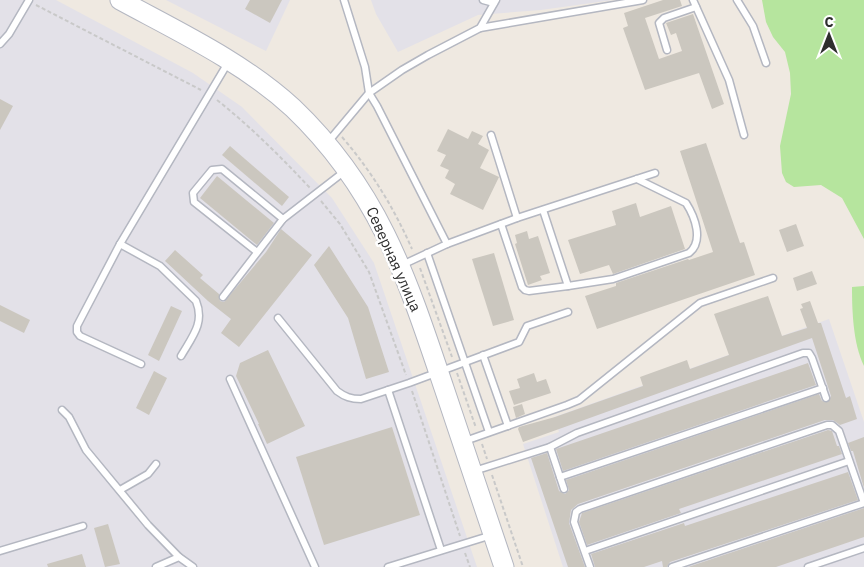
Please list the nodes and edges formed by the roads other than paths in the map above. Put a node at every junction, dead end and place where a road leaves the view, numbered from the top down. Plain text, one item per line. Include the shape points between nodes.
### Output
1 (29, 0) edge
2 (120, 0) edge
3 (344, 0) edge
4 (483, 0) edge
5 (643, 0) edge
6 (736, 0) edge
7 (495, 2) edge
8 (694, 3) edge
9 (480, 28) junction
10 (0, 44) edge
11 (667, 50) dead end
12 (229, 60) junction
13 (766, 63) dead end
14 (369, 93) junction
15 (491, 135) dead end
16 (744, 135) dead end
17 (327, 143) junction
18 (347, 169) junction
19 (655, 173) dead end
20 (637, 179) junction
21 (543, 210) junction
22 (517, 218) junction
23 (283, 219) junction
24 (501, 224) junction
25 (120, 244) junction
26 (447, 244) junction
27 (257, 252) junction
28 (427, 253) junction
29 (400, 266) junction
30 (773, 278) dead end
31 (568, 286) junction
32 (223, 297) dead end
33 (568, 312) dead end
34 (278, 318) dead end
35 (484, 355) junction
36 (181, 356) dead end
37 (465, 362) junction
38 (140, 364) dead end
39 (438, 372) junction
40 (230, 379) dead end
41 (823, 388) junction
42 (388, 390) junction
43 (826, 398) dead end
44 (62, 410) dead end
45 (508, 426) junction
46 (489, 432) junction
47 (462, 442) junction
48 (550, 447) junction
49 (849, 461) junction
50 (156, 464) dead end
51 (472, 472) junction
52 (560, 477) junction
53 (564, 489) dead end
54 (120, 490) junction
55 (864, 503) edge
56 (83, 526) dead end
57 (493, 534) junction
58 (864, 548) edge
59 (441, 550) junction
60 (0, 551) edge
61 (584, 551) junction
62 (179, 556) junction
63 (156, 567) edge
64 (193, 567) edge
65 (315, 567) edge
66 (388, 567) edge
67 (504, 567) edge
68 (590, 567) edge
69 (672, 567) edge
70 (808, 567) edge

1 - 10 lane
2 - 12 main road, Северная улица
3 - 14 lane via 365,67
4 - 7 lane
5 - 9 lane
6 - 13 lane via 753,26
7 - 9 lane
8 - 11 lane via 659,23
8 - 16 lane via 729,80
9 - 14 lane via 410,65
12 - 17 main road, Северная улица via 292,107
12 - 25 lane
14 - 17 lane
14 - 26 lane
15 - 22 lane
17 - 18 main road, Северная улица
18 - 23 lane
18 - 29 main road, Северная улица via 372,207
19 - 20 lane
20 - 21 lane
20 - 31 lane via 686,203 696,228 697,242 693,250 613,279
21 - 22 lane
21 - 31 lane
22 - 24 lane
23 - 27 lane
23 - 27 lane via 222,169 212,170 193,193 194,202
24 - 26 lane
24 - 31 lane via 525,290
25 - 36 lane via 160,266 196,301 199,324
25 - 38 lane via 77,326 77,332
26 - 28 lane
27 - 32 lane
28 - 29 lane
28 - 37 lane
29 - 39 main road, Северная улица
30 - 45 lane via 700,303 579,400
33 - 35 lane via 527,326 519,342
34 - 42 lane via 344,397 360,399
35 - 37 lane
35 - 45 lane
37 - 39 lane
37 - 46 lane
39 - 42 lane
39 - 47 main road, Северная улица
40 - 65 lane
41 - 43 lane
41 - 48 lane via 812,358 809,353 802,353 577,433
41 - 52 lane
42 - 59 lane
44 - 54 lane via 86,450
45 - 46 lane
46 - 47 lane
47 - 51 main road, Северная улица
48 - 51 lane
48 - 52 lane
49 - 55 lane
49 - 61 lane
49 - 61 lane via 839,431 832,425 580,509 574,522
50 - 54 lane via 148,474
51 - 57 main road, Северная улица
52 - 53 lane
54 - 62 lane
55 - 69 lane
56 - 60 lane
57 - 59 lane
57 - 67 main road, Северная улица
58 - 70 lane
59 - 66 lane
61 - 68 lane
62 - 63 lane
62 - 64 lane

